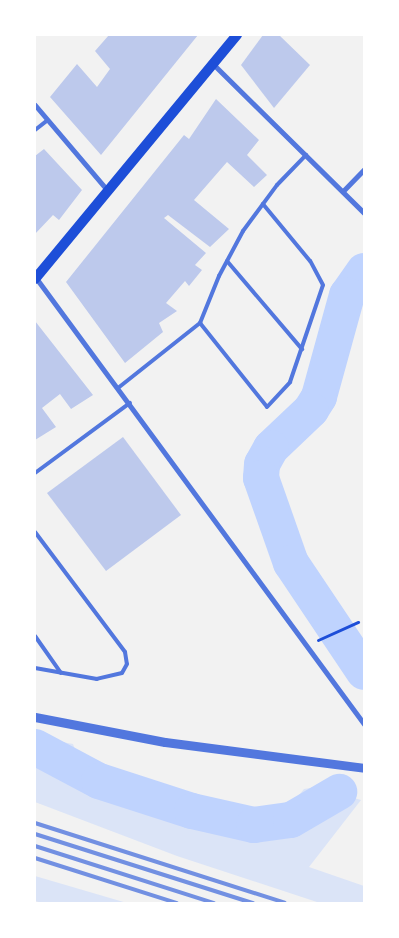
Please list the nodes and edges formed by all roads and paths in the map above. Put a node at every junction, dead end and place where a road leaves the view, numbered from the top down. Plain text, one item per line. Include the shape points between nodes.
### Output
1 (237, 35) edge
2 (213, 64) junction
3 (35, 105) edge
4 (48, 120) junction
5 (35, 130) edge
6 (306, 155) junction
7 (364, 169) edge
8 (109, 191) junction
9 (342, 191) junction
10 (263, 204) junction
11 (364, 213) edge
12 (227, 261) junction
13 (35, 278) edge
14 (200, 323) junction
15 (302, 349) junction
16 (118, 388) junction
17 (130, 403) junction
18 (35, 473) edge
19 (35, 532) edge
20 (358, 622) dead end
21 (35, 636) edge
22 (321, 638) dead end
23 (35, 668) edge
24 (62, 673) junction
25 (35, 717) edge
26 (364, 724) edge
27 (364, 768) edge

1 - 2 main road
2 - 6 street
2 - 8 main road
3 - 4 street
4 - 5 lane
4 - 8 street
6 - 9 street
6 - 10 lane
7 - 9 street
8 - 13 main road
9 - 11 street
10 - 12 lane
10 - 15 lane via 310,261 323,285
12 - 14 lane
12 - 15 lane
13 - 16 street
14 - 15 lane via 267,407 290,382
14 - 16 lane
16 - 17 street
17 - 18 lane
17 - 26 street
19 - 24 lane via 125,652 127,664 122,673 110,678
20 - 22 path
21 - 24 lane
23 - 24 lane
25 - 27 street via 165,742

